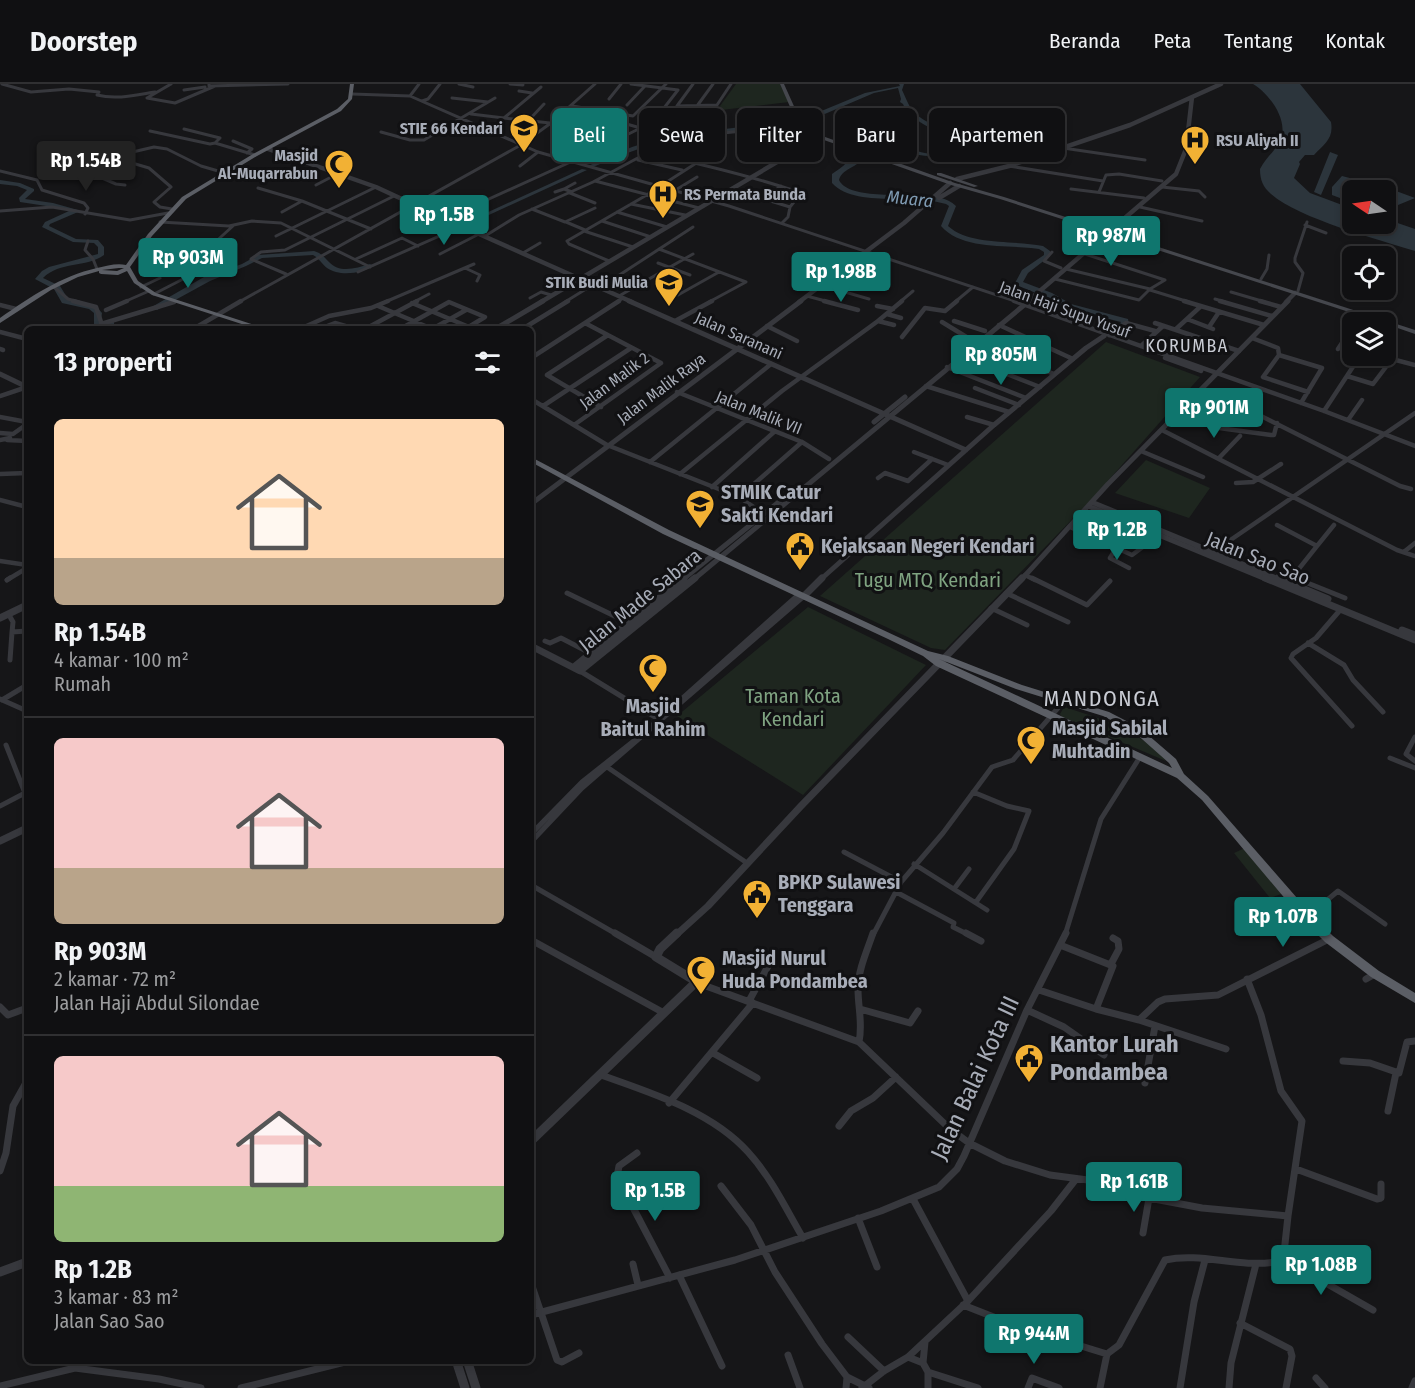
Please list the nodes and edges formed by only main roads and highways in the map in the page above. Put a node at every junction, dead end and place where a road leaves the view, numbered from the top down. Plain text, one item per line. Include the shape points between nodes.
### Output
1 (352, 84) edge
2 (782, 84) edge
3 (788, 84) edge
4 (794, 108) edge
5 (796, 108) edge
6 (894, 162) edge
7 (899, 162) edge
8 (957, 179) junction
9 (950, 183) junction
10 (964, 185) junction
11 (1109, 231) junction
12 (136, 252) junction
13 (127, 268) junction
14 (115, 269) junction
15 (88, 271) junction
16 (132, 279) junction
17 (1297, 292) junction
18 (0, 321) edge
19 (252, 326) edge
20 (1412, 329) edge
21 (534, 461) edge
22 (942, 661) junction
23 (1173, 761) junction
24 (1161, 767) junction
25 (1180, 776) junction
26 (1415, 998) edge

1 - 12 highway via 352,94 339,110 187,196
2 - 4 main road
3 - 5 main road
6 - 9 main road
7 - 8 main road
8 - 9 main road
8 - 10 main road
9 - 10 main road
10 - 11 main road
11 - 17 main road
11 - 17 main road
12 - 13 highway
12 - 14 highway
13 - 14 highway
13 - 16 highway
14 - 15 highway
14 - 15 highway
14 - 16 highway
15 - 18 highway via 62,281
16 - 19 highway via 171,301
17 - 20 main road
17 - 20 main road
21 - 22 highway via 666,532
22 - 23 highway via 1106,714 1137,730
22 - 24 highway
23 - 24 highway
23 - 25 highway
24 - 25 highway
25 - 26 highway via 1205,798 1329,939 1370,976

